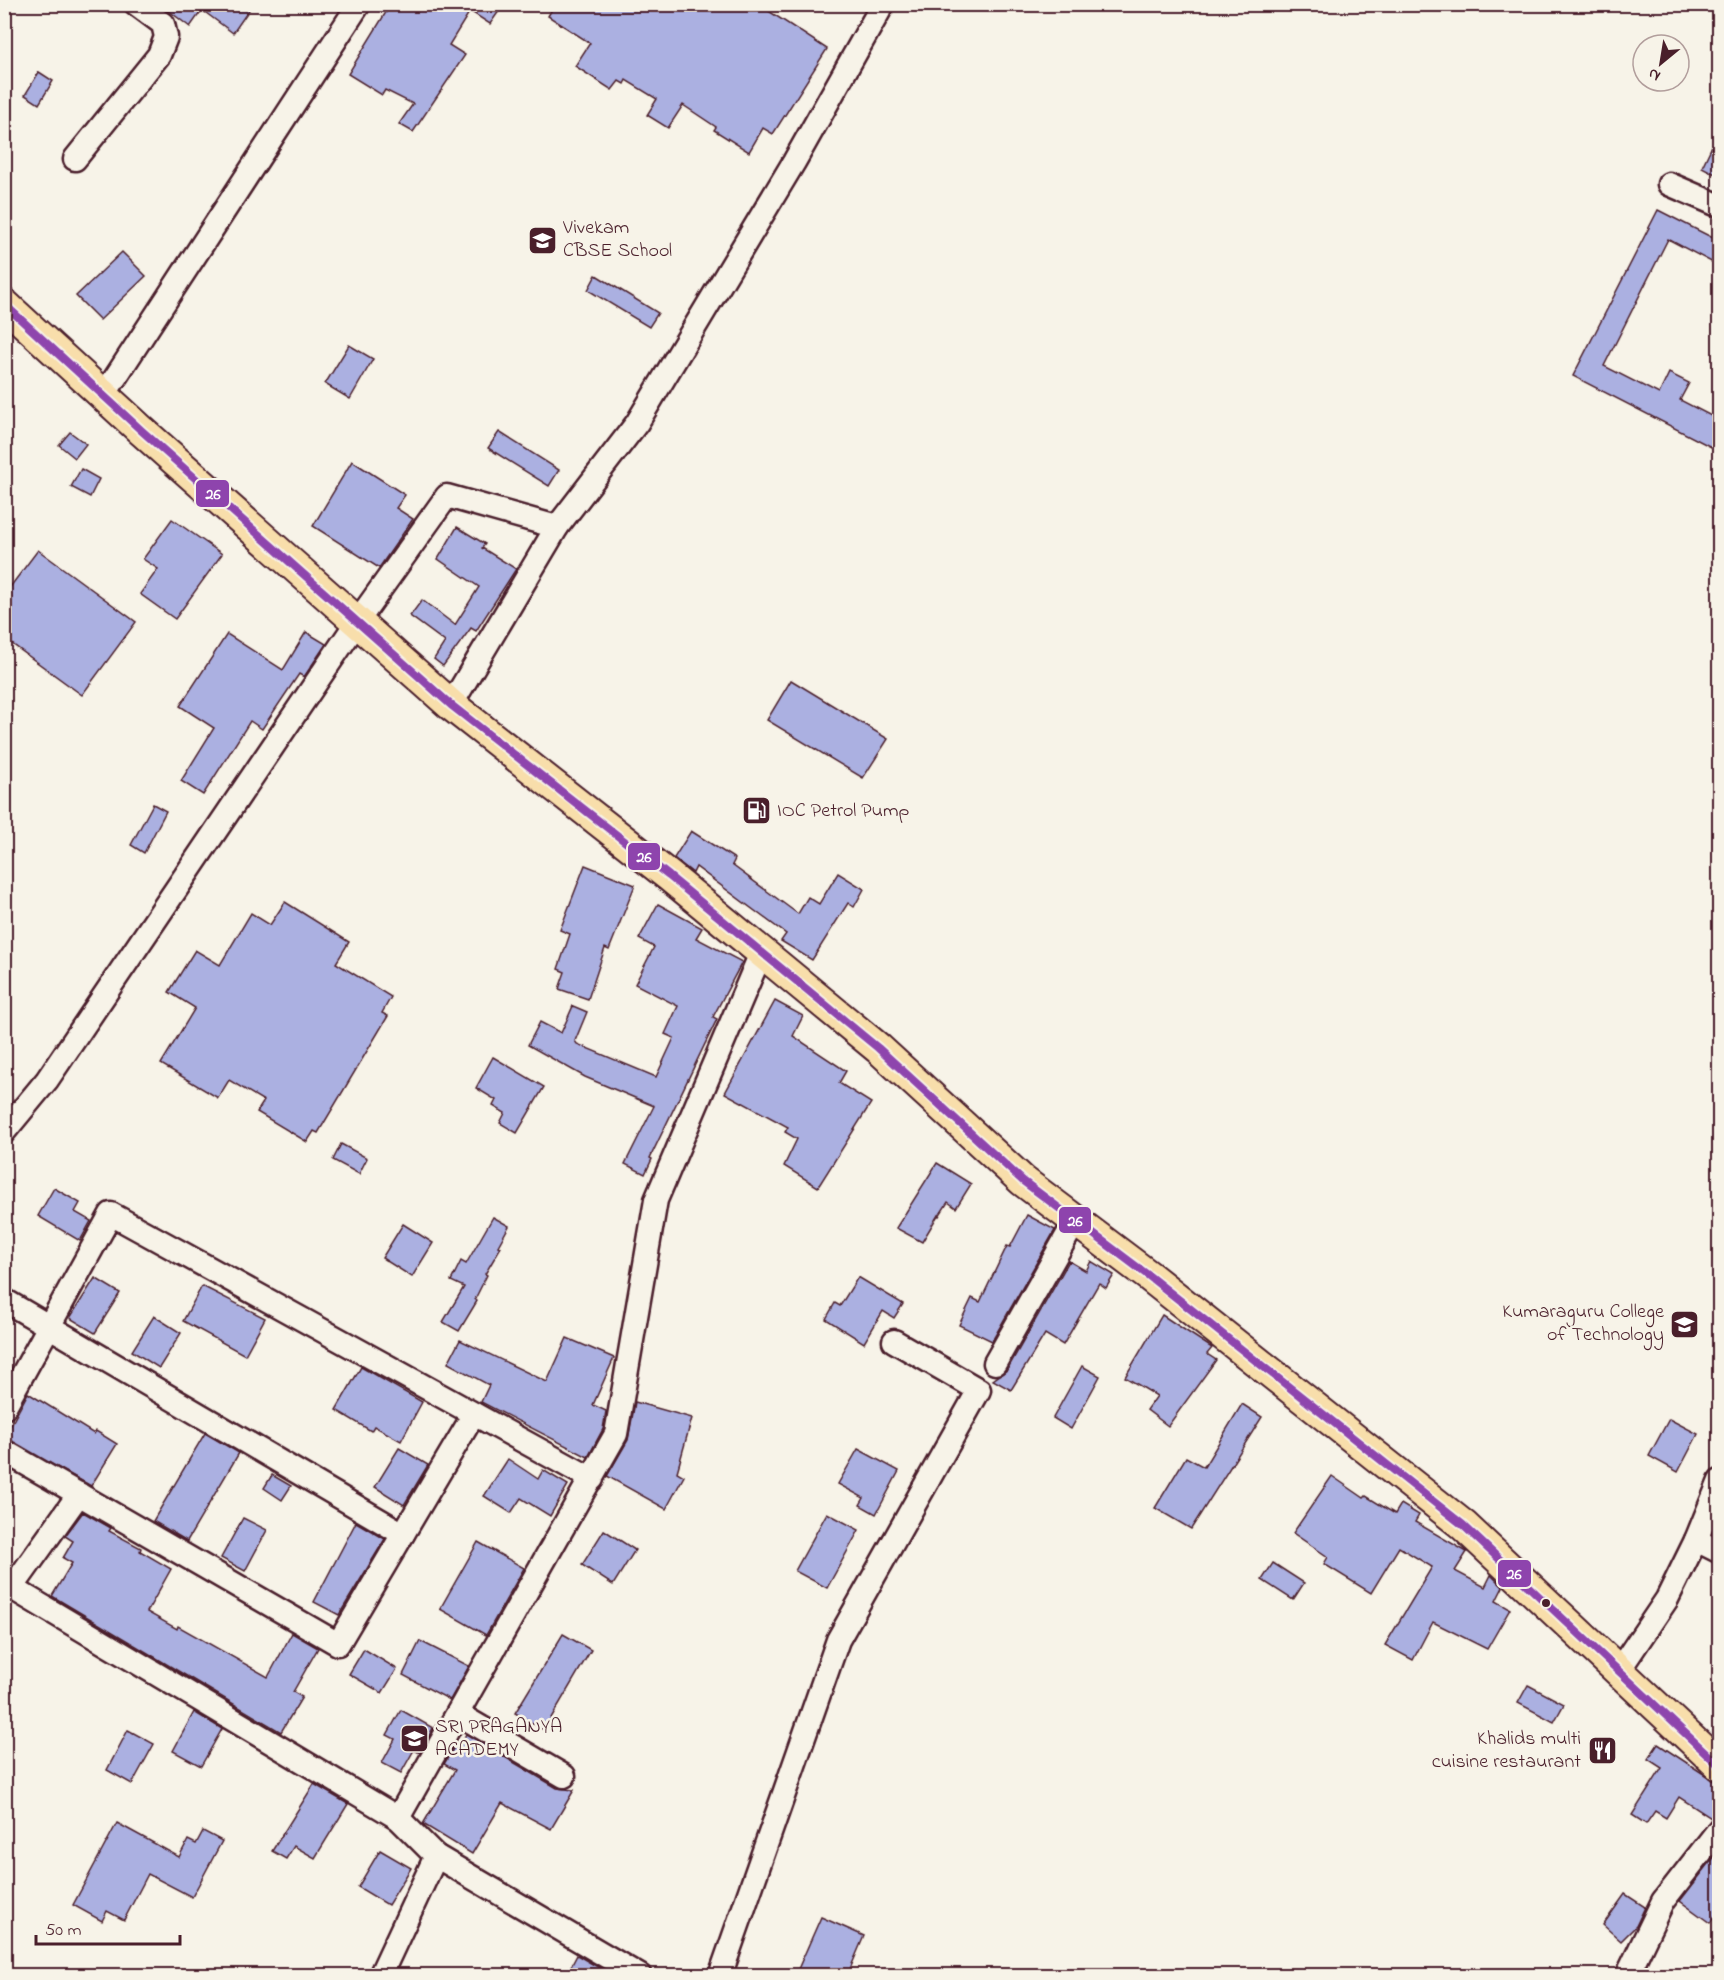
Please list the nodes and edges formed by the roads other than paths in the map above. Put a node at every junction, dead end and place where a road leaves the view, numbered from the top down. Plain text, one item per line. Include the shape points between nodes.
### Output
1 (136, 4) edge
2 (359, 4) edge
3 (883, 4) edge
4 (75, 159) dead end
5 (1670, 183) dead end
6 (1719, 206) edge
7 (4, 304) edge
8 (104, 395) junction
9 (557, 527) junction
10 (357, 622) junction
11 (451, 705) junction
12 (761, 952) junction
13 (4, 1132) edge
14 (1076, 1220) junction
15 (4, 1300) edge
16 (48, 1328) junction
17 (894, 1341) dead end
18 (995, 1363) dead end
19 (4, 1408) edge
20 (474, 1414) junction
21 (4, 1451) edge
22 (592, 1479) junction
23 (1719, 1481) edge
24 (79, 1494) junction
25 (403, 1534) junction
26 (1696, 1540) junction
27 (1719, 1552) edge
28 (1618, 1670) junction
29 (458, 1714) junction
30 (1719, 1766) edge
31 (564, 1776) dead end
32 (398, 1818) junction
33 (1719, 1828) edge
34 (436, 1856) junction
35 (639, 1975) edge
36 (380, 1976) edge
37 (720, 1976) edge
38 (1627, 1976) edge

1 - 4 street via 164,24 166,37 159,55
2 - 8 street
3 - 9 street via 794,162 637,423
5 - 6 street
7 - 8 main road
8 - 10 main road
9 - 10 street via 447,496
9 - 11 street
10 - 11 main road
10 - 13 street via 47,1080
11 - 12 main road
12 - 14 main road via 878,1048 1023,1181
12 - 22 street via 656,1200 616,1434
14 - 18 street
14 - 28 main road via 1463,1525
15 - 16 street
16 - 19 street
16 - 20 street via 111,1214
16 - 25 street
17 - 37 street via 979,1390 838,1640
20 - 22 street
20 - 25 street
21 - 24 street
22 - 29 street
23 - 26 street
24 - 25 street via 338,1644
24 - 32 street via 12,1588
26 - 27 street
26 - 28 street via 1667,1599
28 - 30 main road
29 - 31 street
29 - 32 street
32 - 34 street
33 - 38 street via 1663,1901
34 - 35 street
34 - 36 street

